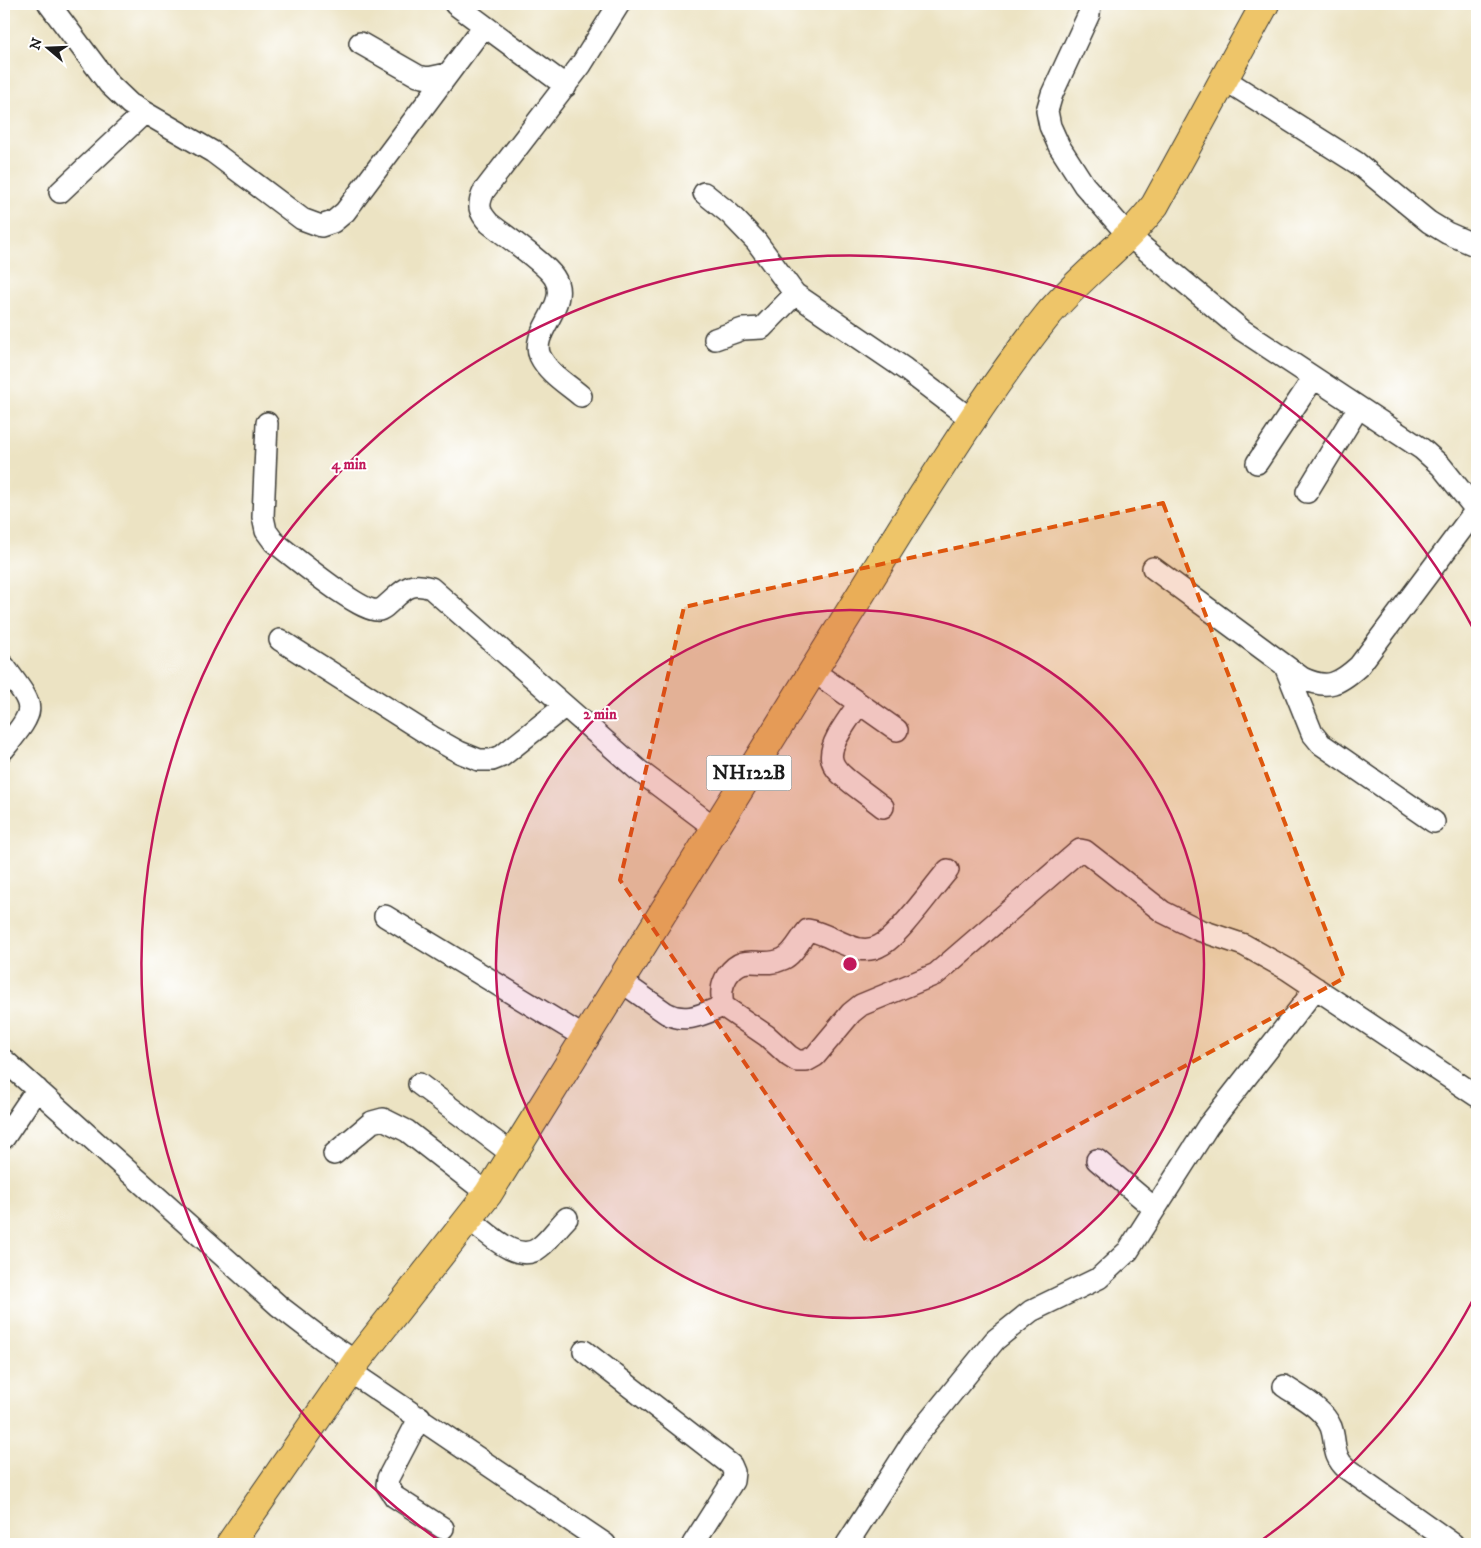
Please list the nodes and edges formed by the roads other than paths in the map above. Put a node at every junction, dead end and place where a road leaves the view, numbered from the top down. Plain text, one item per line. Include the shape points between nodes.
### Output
1 (49, 4) edge
2 (455, 4) edge
3 (619, 4) edge
4 (1090, 4) edge
5 (1265, 4) edge
6 (484, 26) junction
7 (360, 43) dead end
8 (447, 74) junction
9 (1224, 79) junction
10 (566, 86) junction
11 (144, 114) junction
12 (60, 192) dead end
13 (704, 193) dead end
14 (1128, 235) junction
15 (1477, 246) edge
16 (795, 294) junction
17 (715, 339) dead end
18 (1313, 379) junction
19 (581, 396) dead end
20 (1358, 408) junction
21 (972, 420) junction
22 (267, 422) dead end
23 (1257, 462) dead end
24 (1307, 492) dead end
25 (1477, 511) edge
26 (1153, 568) dead end
27 (280, 640) dead end
28 (4, 666) edge
29 (1284, 666) junction
30 (812, 671) junction
31 (859, 704) junction
32 (565, 706) junction
33 (897, 730) dead end
34 (4, 749) edge
35 (883, 807) dead end
36 (1434, 822) dead end
37 (715, 828) junction
38 (948, 870) dead end
39 (385, 916) dead end
40 (619, 980) junction
41 (1316, 988) junction
42 (724, 1006) junction
43 (584, 1037) junction
44 (4, 1060) edge
45 (420, 1084) dead end
46 (37, 1089) junction
47 (1476, 1094) edge
48 (4, 1138) edge
49 (334, 1154) dead end
50 (512, 1154) junction
51 (1097, 1160) dead end
52 (488, 1194) junction
53 (1155, 1209) junction
54 (567, 1218) dead end
55 (469, 1219) junction
56 (584, 1351) dead end
57 (353, 1367) junction
58 (1284, 1386) dead end
59 (420, 1417) junction
60 (443, 1528) dead end
61 (230, 1544) edge
62 (605, 1544) edge
63 (693, 1544) edge
64 (847, 1544) edge
65 (1453, 1544) edge

1 - 11 street via 109,84
2 - 6 street
3 - 10 street
4 - 14 street via 1089,14 1047,111 1050,126 1075,173
5 - 9 highway, NH122B
6 - 8 street
6 - 10 street
7 - 8 street via 418,76 428,78
8 - 11 street via 345,212 322,226 302,219 213,152
9 - 14 highway, NH122B via 1155,205
9 - 15 street via 1357,163 1429,222
10 - 19 street via 478,203 489,224 554,276 560,289 539,341 539,354 548,368
11 - 12 street
13 - 16 street via 756,241
14 - 18 street via 1242,330
14 - 21 highway, NH122B via 1047,316
16 - 17 street via 762,328 743,329
16 - 21 street
18 - 20 street
18 - 23 street
20 - 24 street
20 - 25 street via 1422,449 1441,466
21 - 30 highway, NH122B
22 - 32 street via 263,517 266,531 274,542 346,596 371,610 381,610 409,586 419,584 431,588
25 - 29 street via 1360,666 1344,679 1329,685 1316,685
26 - 29 street
27 - 32 street via 434,738 479,760 502,756
28 - 34 street via 26,696 30,712
29 - 36 street via 1312,733 1321,744
30 - 31 street
30 - 37 highway, NH122B
31 - 33 street
31 - 35 street via 834,741 830,752 832,764
32 - 37 street via 638,770
37 - 40 highway, NH122B
38 - 42 street via 882,946 869,950 857,948 808,930 785,959 772,963 746,961 734,966 722,987
39 - 43 street
40 - 42 street via 674,1017 689,1019
40 - 43 highway, NH122B
41 - 42 street via 1244,945 1177,921 1080,850 942,970 860,1005 815,1056 806,1061 797,1061 789,1056
41 - 47 street
41 - 53 street via 1208,1126
43 - 50 highway, NH122B
44 - 46 street
45 - 50 street
46 - 48 street
46 - 57 street via 279,1306
49 - 52 street via 372,1122 383,1119 407,1131
50 - 52 highway, NH122B
51 - 53 street
52 - 55 highway, NH122B
53 - 64 street via 1128,1251 1099,1278 1031,1311 995,1340 915,1438
54 - 55 street via 540,1247 522,1254
55 - 57 highway, NH122B
56 - 63 street via 730,1465 734,1472 733,1482
57 - 59 street
57 - 61 highway, NH122B
58 - 65 street via 1326,1418 1338,1462
59 - 60 street via 387,1485 396,1497
59 - 62 street

